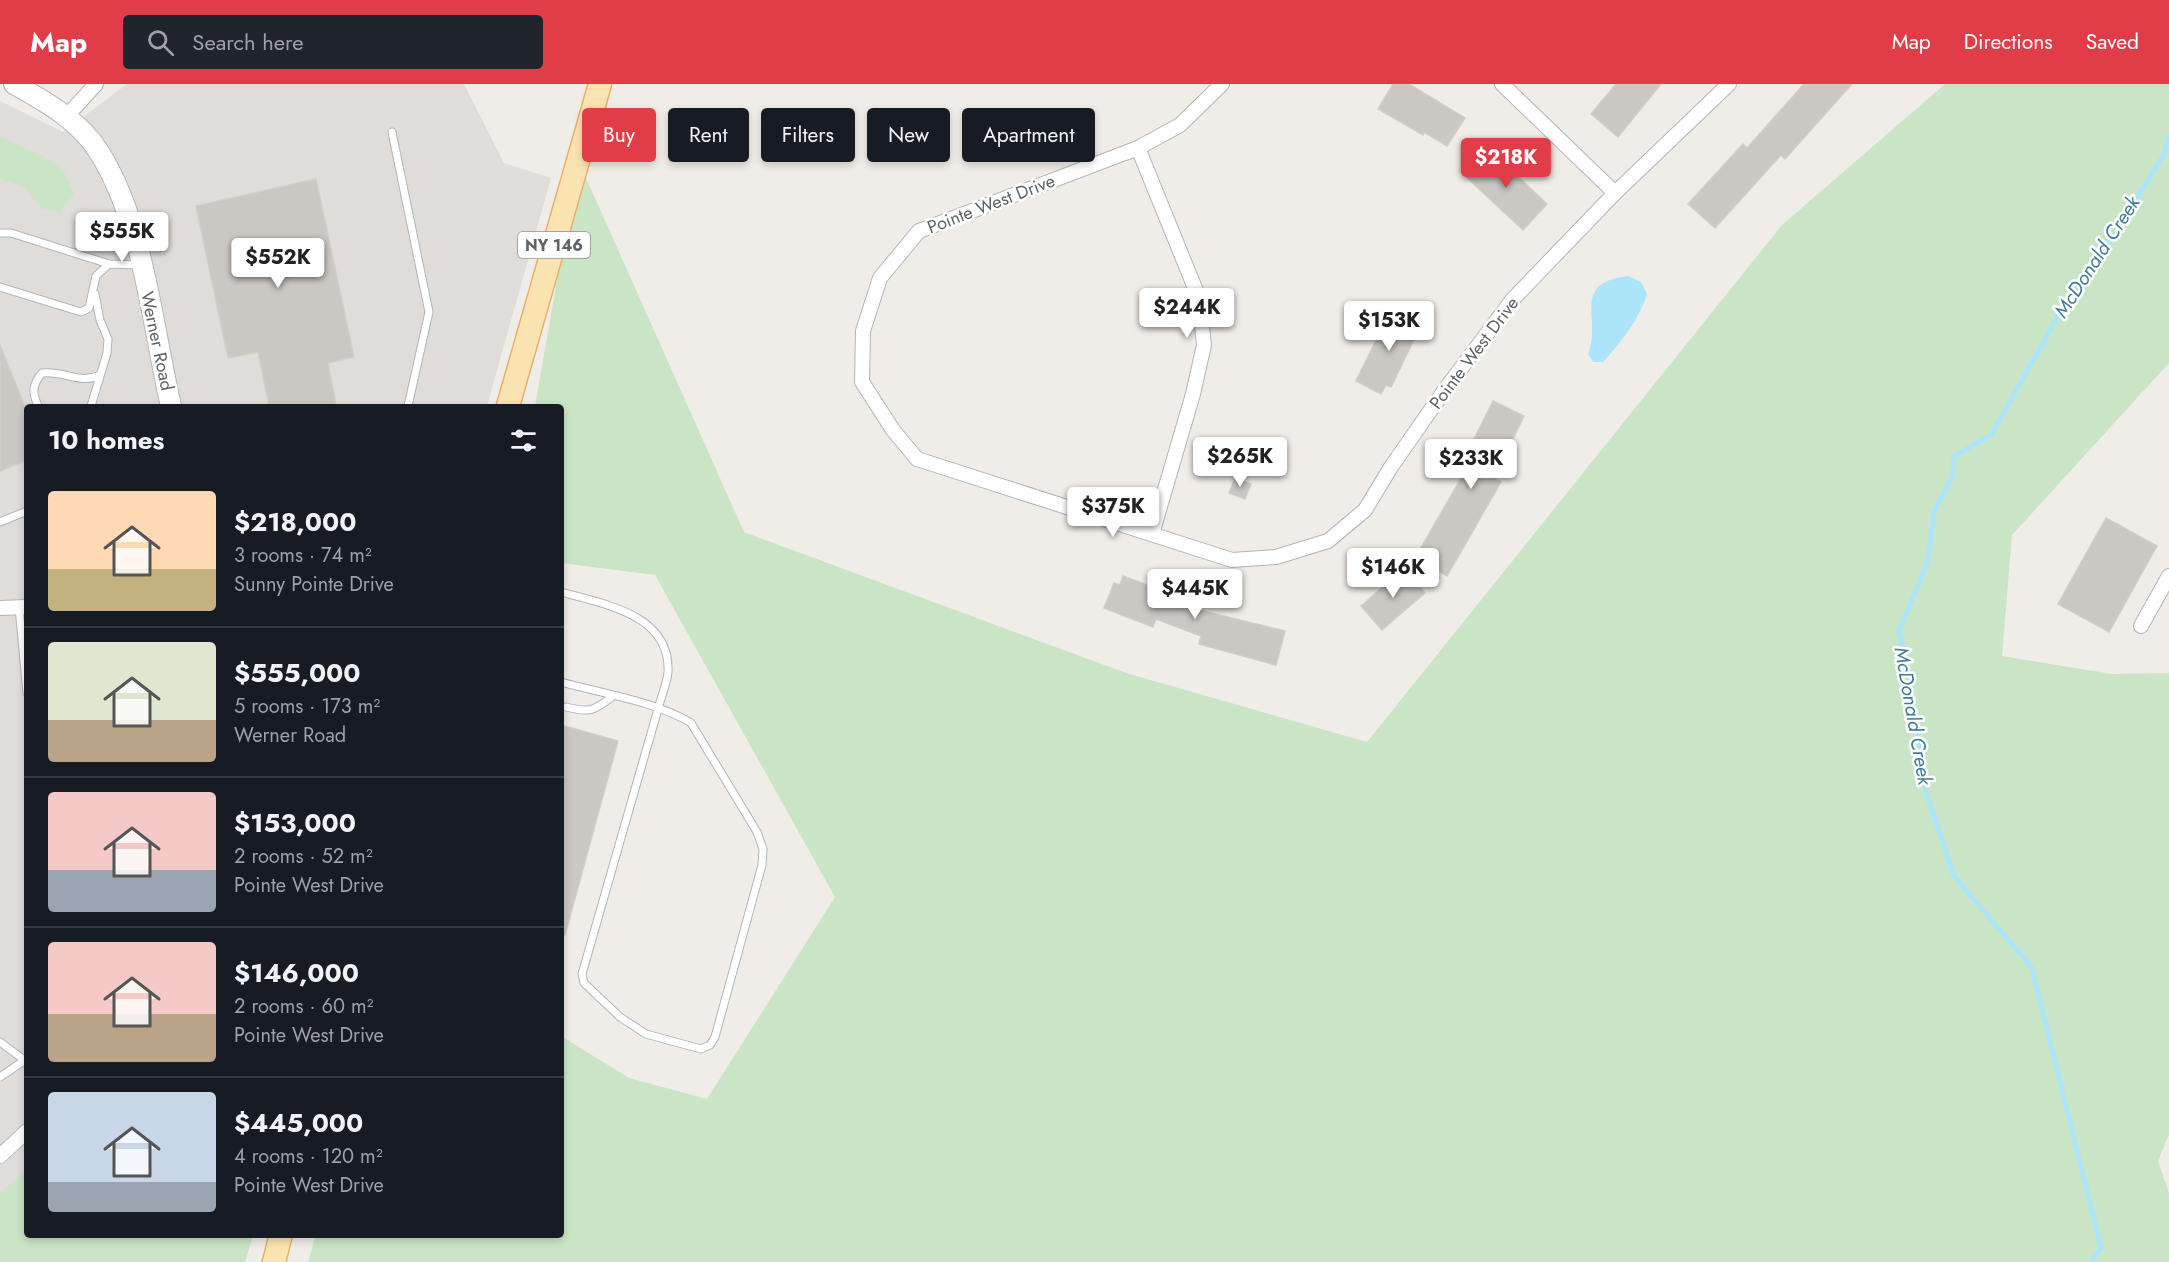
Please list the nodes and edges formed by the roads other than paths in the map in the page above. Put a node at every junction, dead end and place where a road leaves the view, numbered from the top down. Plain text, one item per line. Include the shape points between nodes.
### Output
1 (14, 84) edge
2 (96, 84) edge
3 (600, 84) edge
4 (1222, 84) edge
5 (1502, 84) edge
6 (1729, 84) edge
7 (66, 117) junction
8 (392, 132) dead end
9 (1138, 148) junction
10 (1615, 193) junction
11 (0, 233) edge
12 (109, 264) junction
13 (141, 266) junction
14 (0, 287) edge
15 (95, 292) junction
16 (100, 375) junction
17 (37, 404) edge
18 (92, 404) edge
19 (171, 404) edge
20 (408, 404) edge
21 (509, 404) edge
22 (24, 512) edge
23 (0, 522) edge
24 (1152, 534) junction
25 (2169, 576) edge
26 (564, 593) edge
27 (23, 607) edge
28 (0, 608) edge
29 (2141, 626) dead end
30 (24, 628) edge
31 (564, 683) edge
32 (613, 696) junction
33 (566, 707) dead end
34 (658, 709) junction
35 (0, 1042) edge
36 (24, 1060) edge
37 (24, 1062) edge
38 (0, 1077) edge
39 (24, 1134) edge
40 (0, 1156) edge
41 (280, 1238) edge
42 (274, 1262) edge

1 - 7 street, Werner Road
2 - 7 street
3 - 21 main road, NY 146
4 - 9 street, Pointe West Drive via 1180,125
5 - 10 street
6 - 10 street, Pointe West Drive
7 - 13 street, Werner Road via 99,152 127,208
8 - 20 lane via 429,312
9 - 24 street via 1199,298 1204,345
9 - 24 street, Pointe West Drive via 919,231 880,278 863,331 862,382 892,430 917,459
10 - 24 street, Pointe West Drive via 1514,299 1411,438 1365,510 1328,541 1276,556 1232,560
11 - 12 lane via 11,233
12 - 13 lane
12 - 15 lane via 96,276
13 - 19 street, Werner Road
14 - 15 lane via 81,312 89,308
15 - 16 lane via 108,339
16 - 17 lane via 81,381 53,372 42,373 32,393
16 - 18 lane
22 - 23 lane
25 - 29 street
26 - 34 lane via 629,611 651,628 664,649 668,672
27 - 28 street
27 - 30 lane
31 - 32 lane
32 - 33 lane via 585,712
32 - 34 lane
34 - 34 lane via 678,714 696,728 763,849 715,1037 701,1049 646,1034 591,990 582,974
35 - 36 lane
37 - 38 lane
39 - 40 street
41 - 42 main road

